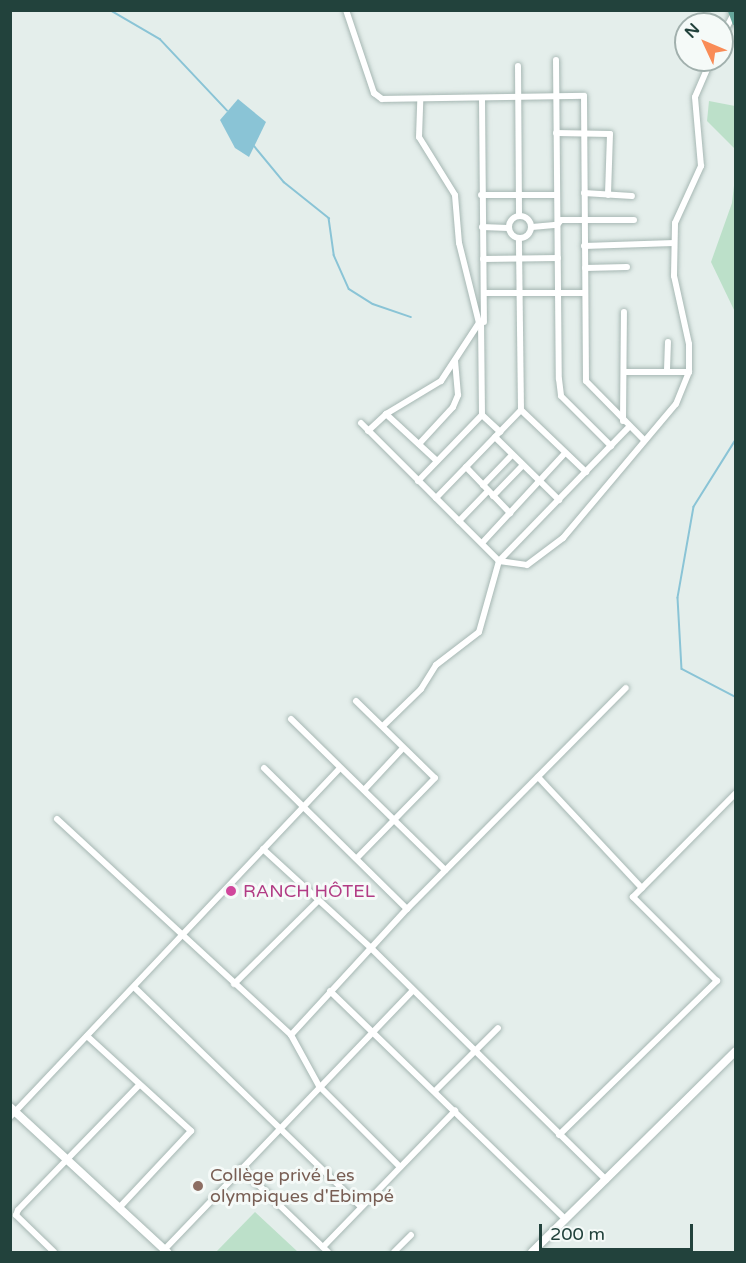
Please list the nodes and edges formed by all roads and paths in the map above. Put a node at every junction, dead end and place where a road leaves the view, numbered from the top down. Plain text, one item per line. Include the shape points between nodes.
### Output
1 (346, 10) edge
2 (556, 60) dead end
3 (518, 66) dead end
4 (706, 72) edge
5 (556, 97) junction
6 (517, 98) junction
7 (420, 99) junction
8 (482, 99) junction
9 (583, 132) junction
10 (556, 133) junction
11 (584, 193) junction
12 (519, 194) junction
13 (481, 195) junction
14 (557, 195) junction
15 (608, 195) junction
16 (632, 196) dead end
17 (519, 215) junction
18 (584, 219) junction
19 (634, 220) dead end
20 (557, 225) junction
21 (482, 227) junction
22 (532, 227) junction
23 (508, 228) junction
24 (519, 239) junction
25 (674, 243) junction
26 (584, 246) junction
27 (521, 258) junction
28 (558, 258) junction
29 (483, 259) junction
30 (585, 267) junction
31 (627, 267) dead end
32 (584, 292) junction
33 (484, 293) junction
34 (521, 293) junction
35 (560, 293) junction
36 (624, 312) dead end
37 (481, 322) junction
38 (668, 342) dead end
39 (455, 360) junction
40 (667, 370) junction
41 (624, 372) junction
42 (689, 372) junction
43 (521, 410) junction
44 (386, 414) junction
45 (482, 415) junction
46 (623, 421) junction
47 (361, 423) dead end
48 (629, 427) junction
49 (368, 431) junction
50 (497, 434) junction
51 (644, 440) junction
52 (419, 444) junction
53 (611, 446) junction
54 (565, 453) junction
55 (512, 454) junction
56 (437, 461) junction
57 (523, 465) junction
58 (465, 467) junction
59 (586, 472) junction
60 (418, 481) junction
61 (539, 482) junction
62 (483, 485) junction
63 (490, 494) junction
64 (436, 498) junction
65 (559, 500) junction
66 (510, 513) junction
67 (459, 521) junction
68 (483, 542) junction
69 (500, 561) junction
70 (626, 687) dead end
71 (356, 701) dead end
72 (291, 719) dead end
73 (382, 726) junction
74 (404, 748) junction
75 (264, 768) dead end
76 (340, 768) junction
77 (538, 777) junction
78 (364, 790) junction
79 (735, 793) edge
80 (303, 806) junction
81 (57, 819) dead end
82 (394, 820) junction
83 (263, 849) junction
84 (358, 857) junction
85 (445, 870) junction
86 (642, 888) junction
87 (317, 902) junction
88 (407, 909) junction
89 (181, 936) junction
90 (372, 949) junction
91 (234, 984) junction
92 (134, 987) junction
93 (330, 991) junction
94 (412, 991) junction
95 (498, 1028) dead end
96 (373, 1031) junction
97 (291, 1035) junction
98 (87, 1036) junction
99 (735, 1051) edge
100 (475, 1052) junction
101 (139, 1085) junction
102 (319, 1086) junction
103 (435, 1091) junction
104 (455, 1111) junction
105 (12, 1112) edge
106 (278, 1128) junction
107 (559, 1135) junction
108 (67, 1160) junction
109 (398, 1166) junction
110 (240, 1168) junction
111 (606, 1180) junction
112 (360, 1206) junction
113 (119, 1208) junction
114 (16, 1215) junction
115 (565, 1219) junction
116 (10, 1221) edge
117 (411, 1235) dead end
118 (323, 1247) junction
119 (54, 1252) edge
120 (164, 1252) edge
121 (328, 1252) edge
122 (394, 1252) edge
123 (532, 1252) edge

1 - 7 street via 374,93 382,99
2 - 5 street
3 - 6 street
4 - 25 street via 696,97 701,166 678,215
5 - 6 street
5 - 9 street via 584,96
5 - 10 street
6 - 8 street
6 - 12 street
7 - 8 street
7 - 37 street via 419,137 454,195 459,243
8 - 13 street
9 - 10 street
9 - 11 street
9 - 15 street via 610,134
10 - 14 street
11 - 15 street
11 - 18 street
12 - 13 street
12 - 14 street
12 - 17 street
13 - 21 street
14 - 20 street
15 - 16 street
17 - 22 street via 528,218
17 - 23 street
18 - 19 street
18 - 20 street via 561,220
18 - 26 street
20 - 22 street
20 - 28 street
21 - 23 street
21 - 29 street
22 - 24 street via 528,236
23 - 24 street
24 - 27 street
25 - 26 street
25 - 42 street
26 - 30 street
27 - 28 street
27 - 29 street
27 - 34 street
28 - 35 street
29 - 33 street
30 - 31 street
30 - 32 street
32 - 35 street
32 - 46 street via 586,381
33 - 34 street
33 - 37 street
34 - 35 street
34 - 43 street
35 - 53 street via 561,396
36 - 41 street
37 - 39 street
37 - 45 street
38 - 40 street
39 - 44 street via 441,381
39 - 52 street via 458,395 453,407
40 - 41 street
40 - 42 street
41 - 46 street
42 - 51 street via 676,405
43 - 50 street
43 - 54 street
44 - 49 street
44 - 52 street
45 - 50 street
45 - 56 street
46 - 48 street
47 - 49 street
48 - 51 street
48 - 53 street
49 - 60 street
50 - 55 street
50 - 58 street
51 - 69 street via 543,556 527,565
52 - 56 street
53 - 59 street
54 - 59 street
54 - 61 street
55 - 57 street
55 - 62 street
56 - 60 street
57 - 61 street
57 - 63 street
58 - 62 street
58 - 64 street
59 - 65 street
60 - 64 street
61 - 65 street
61 - 66 street
62 - 63 street
63 - 66 street
63 - 67 street
64 - 67 street
65 - 69 street
66 - 68 street
67 - 68 street
68 - 69 street
69 - 73 street via 479,633 436,665 421,689
70 - 77 street
71 - 73 street
72 - 76 street
73 - 74 street
74 - 78 street
74 - 82 street via 435,778
75 - 80 street
76 - 78 street
76 - 80 street
77 - 85 street
77 - 86 street
78 - 82 street
79 - 86 street
80 - 83 street
80 - 84 street
81 - 89 street
82 - 84 street
82 - 85 street
83 - 87 street
83 - 89 street
84 - 88 street
85 - 88 street
86 - 107 street via 633,897 717,981
87 - 90 street
87 - 91 street
88 - 90 street
89 - 91 street
89 - 92 street
90 - 93 street
90 - 94 street
91 - 97 street
92 - 98 street
92 - 106 street
93 - 96 street
93 - 97 street
94 - 96 street
94 - 100 street
95 - 100 street
96 - 102 street
96 - 103 street
97 - 102 street
98 - 101 street
98 - 105 street
99 - 111 street
100 - 103 street
100 - 107 street
101 - 108 street
101 - 113 street via 191,1131
102 - 106 street
102 - 109 street
103 - 104 street
104 - 109 street
104 - 115 street
105 - 108 street
106 - 110 street
106 - 112 street
107 - 111 street
108 - 113 street
108 - 114 street
109 - 112 street
110 - 118 street
110 - 120 street
111 - 115 street
112 - 118 street
113 - 120 street
114 - 116 street
114 - 119 street
115 - 123 street
117 - 122 street
118 - 121 street

